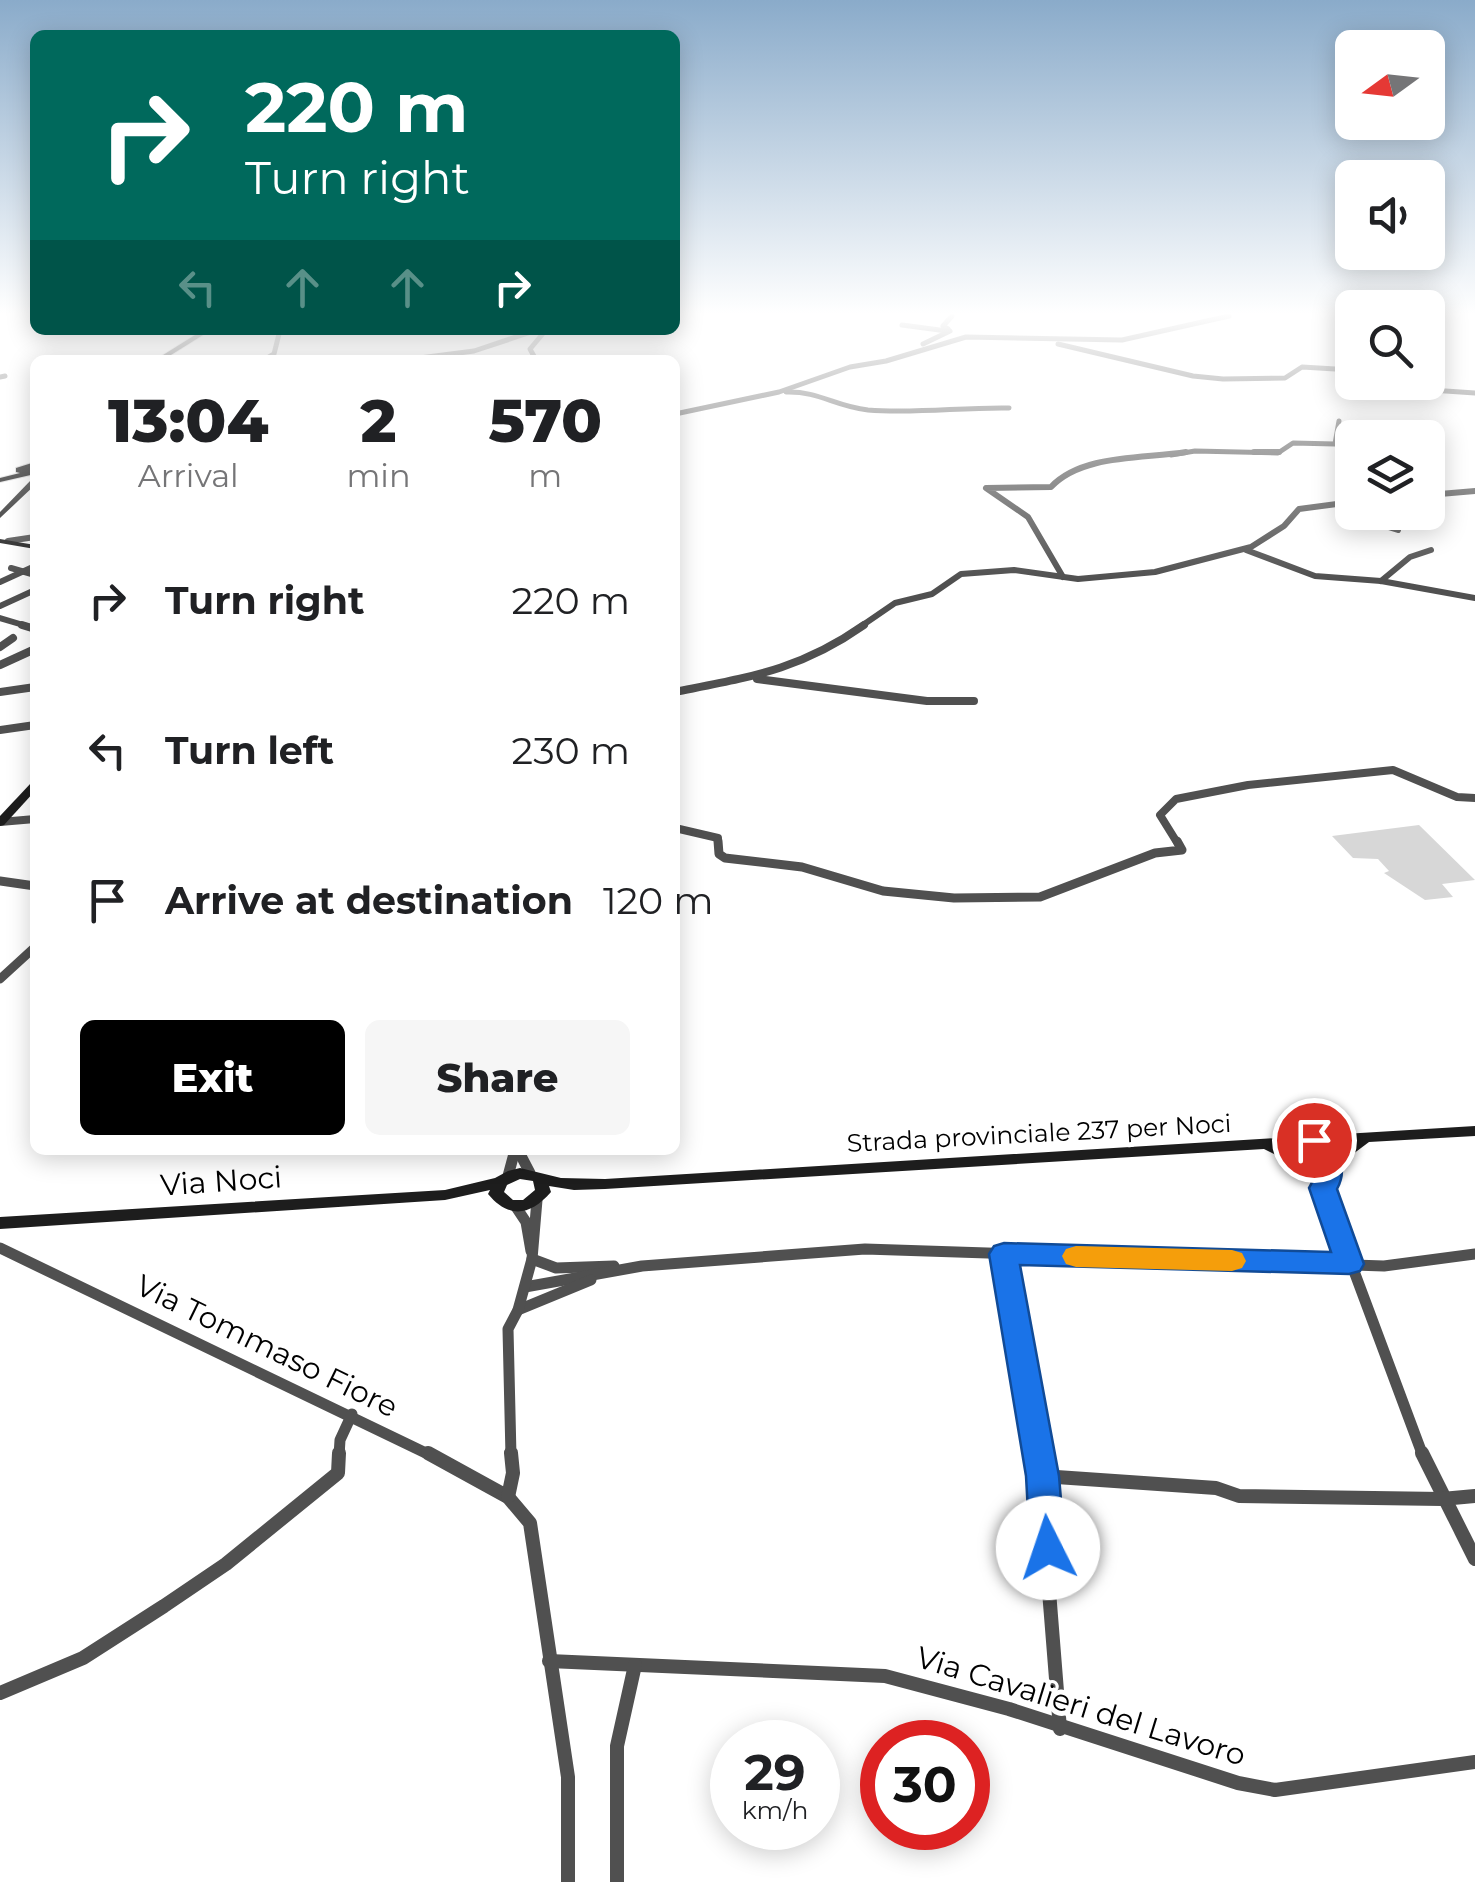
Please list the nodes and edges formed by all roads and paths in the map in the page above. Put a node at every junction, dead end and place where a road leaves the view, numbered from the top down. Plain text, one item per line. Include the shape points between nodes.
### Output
1 (723, 404) edge
2 (829, 404) edge
3 (1009, 408) dead end
4 (680, 413) edge
5 (1335, 444) edge
6 (30, 473) edge
7 (30, 474) edge
8 (5, 479) edge
9 (1474, 491) edge
10 (1445, 494) edge
11 (1334, 503) edge
12 (0, 516) edge
13 (30, 537) edge
14 (2, 541) edge
15 (30, 546) edge
16 (1244, 549) junction
17 (1431, 550) dead end
18 (11, 568) dead end
19 (30, 568) edge
20 (23, 571) junction
21 (30, 573) edge
22 (1063, 578) junction
23 (0, 582) edge
24 (1381, 582) junction
25 (30, 592) edge
26 (0, 595) edge
27 (1475, 598) edge
28 (14, 600) junction
29 (0, 606) edge
30 (0, 618) edge
31 (30, 627) edge
32 (14, 638) dead end
33 (0, 647) edge
34 (30, 651) edge
35 (0, 666) edge
36 (750, 678) junction
37 (30, 688) edge
38 (680, 691) edge
39 (0, 692) edge
40 (974, 701) dead end
41 (30, 726) edge
42 (0, 730) edge
43 (30, 790) edge
44 (1475, 798) edge
45 (30, 819) edge
46 (0, 822) edge
47 (680, 829) edge
48 (0, 881) edge
49 (30, 885) edge
50 (30, 952) edge
51 (0, 979) edge
52 (1475, 1131) edge
53 (1367, 1138) junction
54 (1307, 1141) junction
55 (1262, 1144) junction
56 (514, 1155) edge
57 (520, 1155) edge
58 (1306, 1164) junction
59 (1330, 1172) junction
60 (534, 1175) junction
61 (504, 1179) junction
62 (606, 1184) junction
63 (1323, 1188) junction
64 (445, 1194) junction
65 (539, 1198) junction
66 (508, 1204) junction
67 (0, 1223) edge
68 (0, 1248) edge
69 (1004, 1254) junction
70 (1475, 1254) edge
71 (532, 1258) junction
72 (1349, 1264) junction
73 (642, 1266) junction
74 (524, 1288) junction
75 (518, 1310) junction
76 (352, 1414) junction
77 (1042, 1476) junction
78 (1475, 1496) edge
79 (508, 1497) junction
80 (1442, 1499) junction
81 (1475, 1559) edge
82 (549, 1661) junction
83 (635, 1665) junction
84 (0, 1693) edge
85 (1060, 1728) junction
86 (1475, 1762) edge
87 (568, 1882) edge
88 (617, 1882) edge

1 - 4 street
2 - 3 street
5 - 22 street via 1107,460 1064,473 1052,488 986,488 1028,517
6 - 8 main road
7 - 12 main road
9 - 10 street
11 - 16 street via 1299,508 1274,533
13 - 14 street
14 - 15 main road
16 - 22 street via 1143,574
16 - 24 street via 1315,576
17 - 24 street via 1410,557
18 - 20 street
19 - 20 street
20 - 21 street
20 - 23 street
22 - 36 street via 1014,570 961,574 932,594 895,603 830,649
24 - 27 street
25 - 28 street
26 - 28 street
28 - 29 street
30 - 31 street
32 - 33 street
34 - 35 street
36 - 38 street
36 - 40 street via 911,700
37 - 39 street
41 - 42 street
43 - 46 main road
44 - 47 street via 1394,770 1248,785 1176,800 1160,816 1182,850 1155,852 1022,898 883,890 802,867 725,858 711,833
45 - 46 street
48 - 49 street
50 - 51 street
52 - 53 main road, Strada provinciale 237 per Noci
53 - 54 main road, Strada provinciale 237 per Noci
53 - 59 main road
54 - 55 main road, Strada provinciale 237 per Noci
54 - 58 street
54 - 59 street via 1328,1160
55 - 58 main road
55 - 62 main road, Strada provinciale 237 per Noci
56 - 61 street
57 - 60 street
58 - 63 street
59 - 63 street
60 - 61 main road, Strada provinciale 237 per Noci
60 - 62 main road, Strada provinciale 237 per Noci
60 - 65 main road via 544,1188
61 - 64 main road, Via Noci
61 - 66 main road via 496,1194
62 - 65 main road, Strada provinciale 237 per Noci
63 - 72 street
64 - 66 main road, Via Noci
64 - 67 main road, Via Noci
65 - 66 main road, Strada provinciale 237 per Noci
65 - 71 street
66 - 71 street via 526,1222
68 - 76 street, Via Tommaso Fiore
69 - 72 street
69 - 73 street via 865,1249
69 - 77 street
70 - 72 street
71 - 73 street via 556,1268
71 - 74 street
72 - 80 street
73 - 74 street
73 - 75 street
74 - 75 street
75 - 79 street via 508,1329
76 - 79 street, Via Tommaso Fiore
76 - 84 street via 340,1440 338,1472 226,1564 84,1658
77 - 80 street via 1216,1488 1239,1496
77 - 85 street
78 - 80 street
79 - 82 street via 530,1523
80 - 81 street
82 - 83 street, Via Cavalieri del Lavoro
82 - 87 street via 568,1777
83 - 85 street, Via Cavalieri del Lavoro via 885,1676
83 - 88 street via 616,1732
85 - 86 street, Via Cavalieri del Lavoro via 1275,1790

